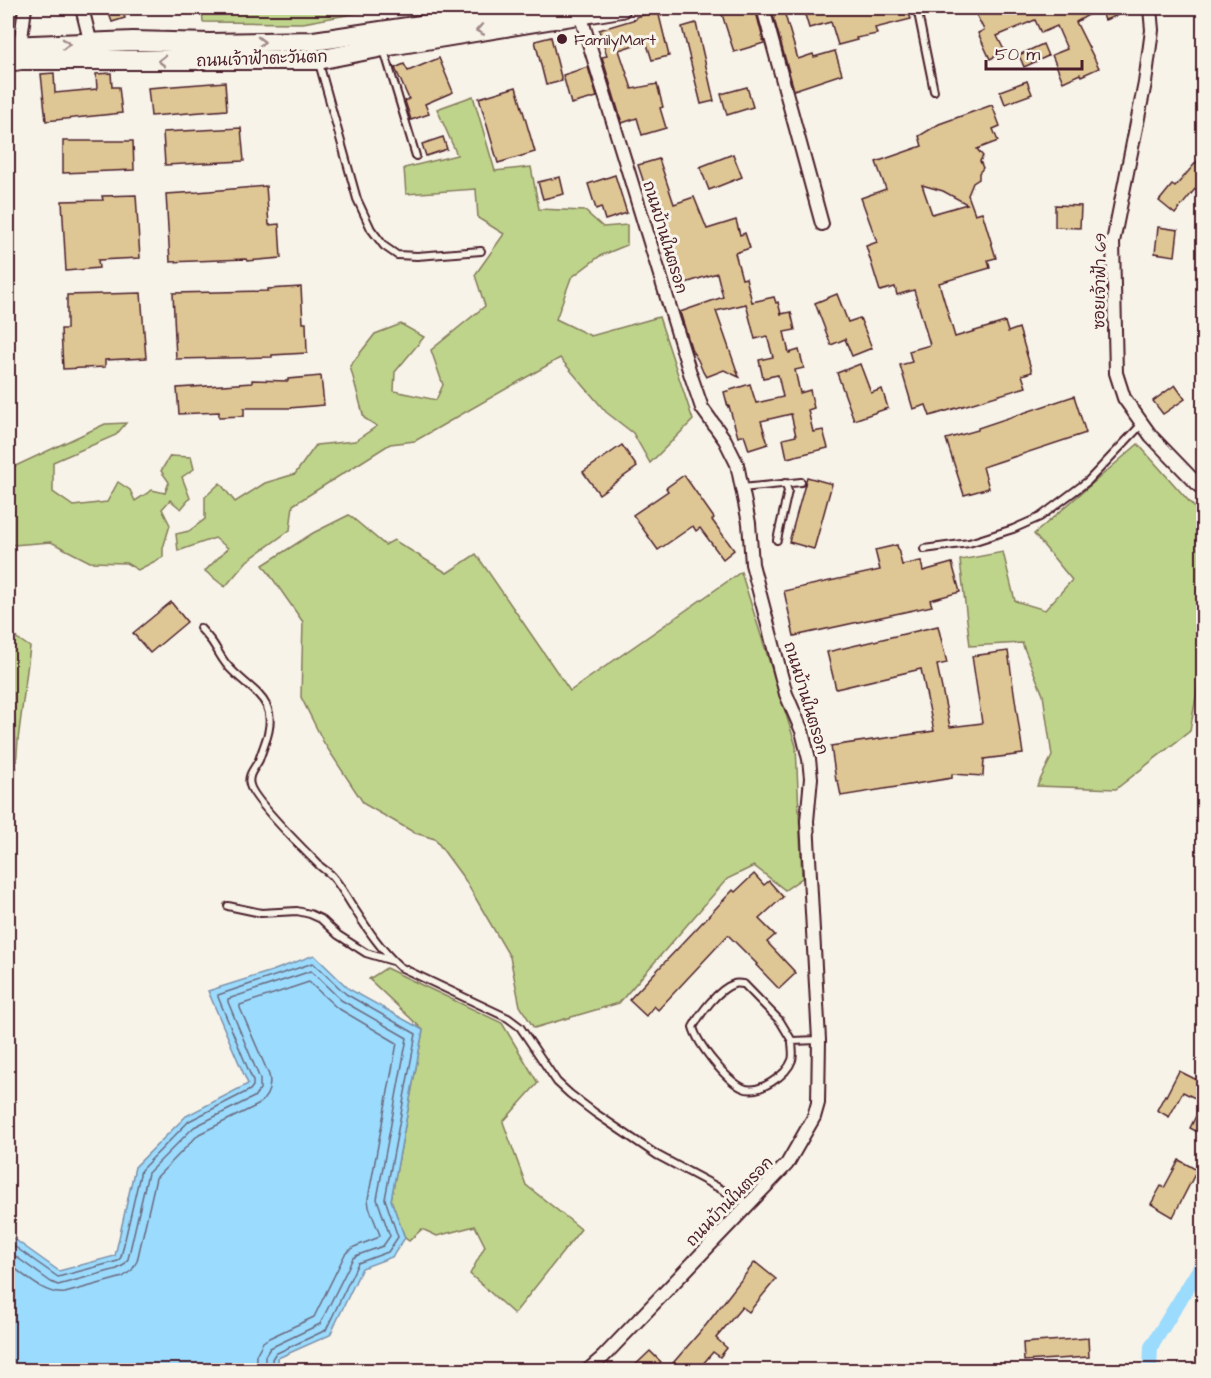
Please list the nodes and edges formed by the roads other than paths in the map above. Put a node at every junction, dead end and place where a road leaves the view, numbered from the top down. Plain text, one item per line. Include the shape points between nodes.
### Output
1 (25, 8) edge
2 (82, 8) edge
3 (534, 8) edge
4 (621, 8) edge
5 (763, 8) edge
6 (917, 8) edge
7 (1150, 8) edge
8 (580, 14) junction
9 (91, 44) junction
10 (14, 46) edge
11 (383, 47) junction
12 (318, 60) junction
13 (8, 62) edge
14 (934, 91) dead end
15 (416, 156) dead end
16 (822, 224) dead end
17 (481, 250) dead end
18 (1143, 424) junction
19 (801, 482) dead end
20 (785, 483) junction
21 (741, 488) junction
22 (1203, 491) edge
23 (777, 540) dead end
24 (924, 549) dead end
25 (200, 628) dead end
26 (228, 906) dead end
27 (393, 961) junction
28 (819, 1040) junction
29 (792, 1041) junction
30 (749, 1204) junction
31 (588, 1371) edge

1 - 10 street
2 - 9 street
9 -> 3 main road, ถนนเจ้าฟ้าตะวันตก via 314,41
4 - 8 main road, ถนนเจ้าฟ้าตะวันตก
5 - 16 street
6 - 14 lane
7 - 18 street, ซอยเจ้าฟ้า 69 via 1152,30 1145,83 1113,242 1116,373 1124,398
8 -> 11 main road, ถนนเจ้าฟ้าตะวันตก
8 - 21 street, ถนนบ้านในตรอก via 690,373 702,408 737,464
10 -> 9 main road, ถนนเจ้าฟ้าตะวันตก
11 - 12 main road, ถนนเจ้าฟ้าตะวันตก
11 - 15 lane
12 -> 13 main road, ถนนเจ้าฟ้าตะวันตก
12 - 17 lane via 357,199 384,246 397,255 417,256
18 - 22 street, ซอยเจ้าฟ้า 69
18 - 24 lane via 1088,481 1040,517 969,543
19 - 20 lane
20 - 21 lane
20 - 23 lane via 788,491
21 - 28 street, ถนนบ้านในตรอก via 752,564 786,694 809,759 807,821
25 - 27 lane via 231,670 262,697 268,709 267,738 250,774 250,786 257,799 341,886
26 - 27 lane via 261,913 297,910 310,914 366,953
27 - 30 lane via 508,1018 520,1027 557,1082 570,1094 657,1155
28 - 29 lane
28 - 30 street, ถนนบ้านในตรอก via 818,1103 814,1117 787,1164
29 - 29 lane via 792,1059 786,1070 764,1087 744,1089 716,1064 696,1038 693,1027 701,1012 718,996 735,983 744,984 780,1021
30 - 31 street, ถนนบ้านในตรอก

